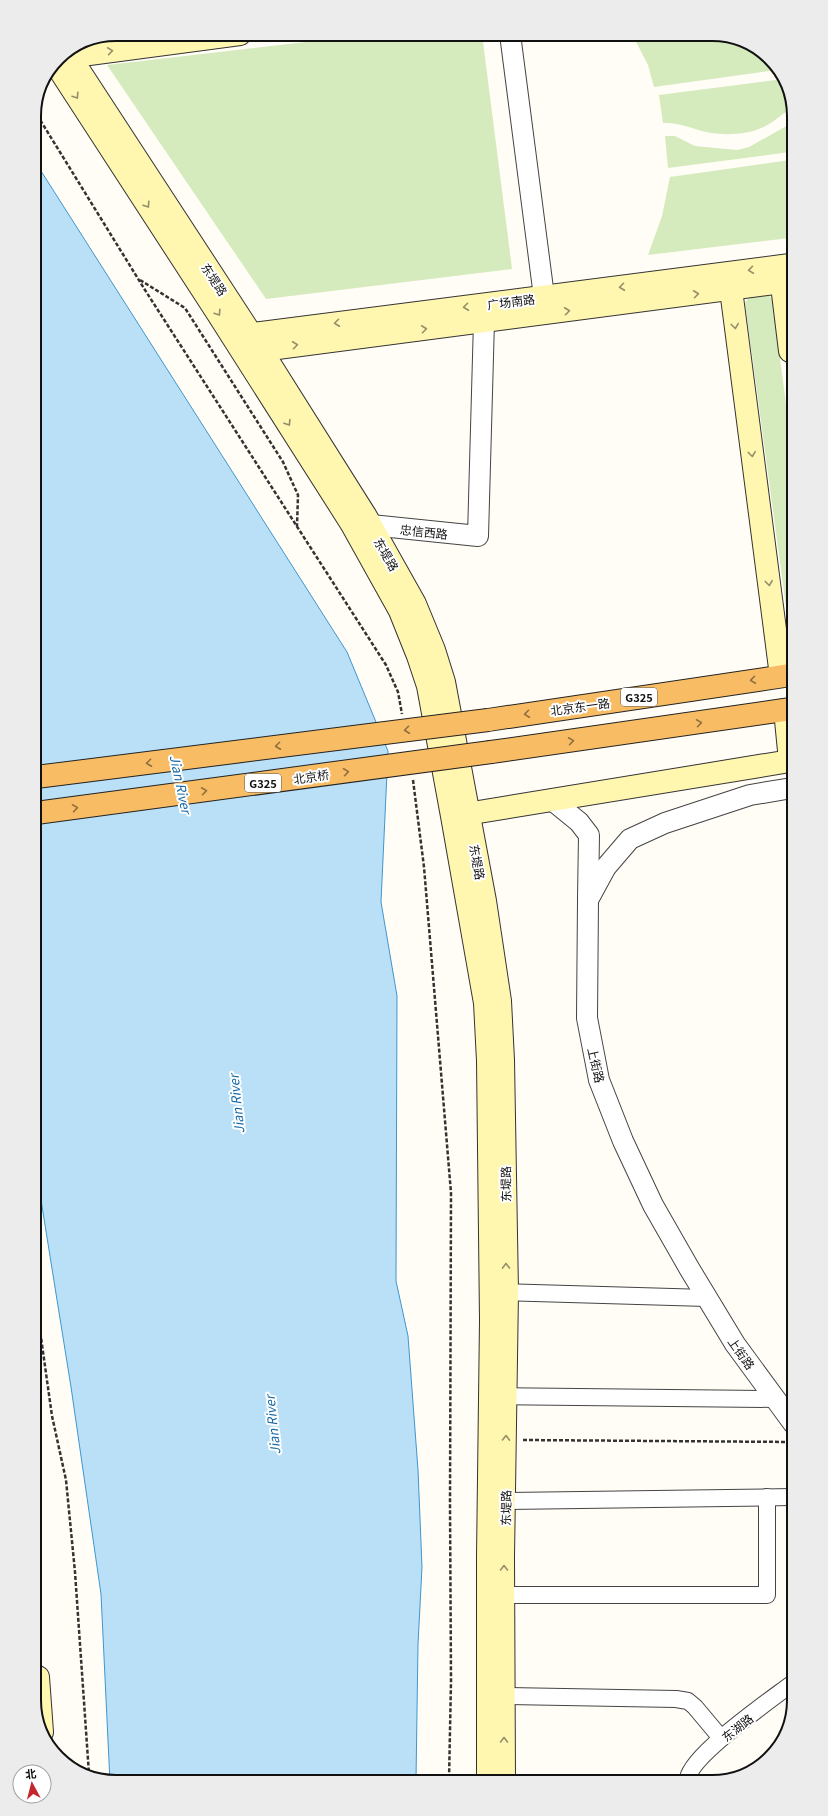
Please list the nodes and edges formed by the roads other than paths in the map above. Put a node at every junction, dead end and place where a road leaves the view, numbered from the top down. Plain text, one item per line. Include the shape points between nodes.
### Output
1 (186, 41) edge
2 (511, 41) edge
3 (72, 56) edge
4 (65, 61) edge
5 (785, 274) edge
6 (730, 281) junction
7 (545, 305) junction
8 (787, 305) edge
9 (484, 321) junction
10 (247, 343) junction
11 (371, 525) junction
12 (786, 675) edge
13 (787, 710) edge
14 (787, 761) edge
15 (41, 776) edge
16 (787, 789) edge
17 (552, 800) junction
18 (41, 812) edge
19 (461, 815) junction
20 (588, 900) junction
21 (498, 1292) junction
22 (707, 1298) junction
23 (498, 1396) junction
24 (776, 1399) junction
25 (787, 1415) edge
26 (767, 1497) junction
27 (787, 1497) edge
28 (505, 1501) junction
29 (504, 1595) junction
30 (787, 1687) edge
31 (504, 1696) junction
32 (722, 1738) junction
33 (488, 1775) edge
34 (504, 1775) edge
35 (688, 1775) edge

3 -> 1 main road
2 - 7 street
4 - 10 main road, 东堤路
5 - 6 main road, 广场南路
5 - 8 main road
6 - 7 main road, 广场南路
6 -> 12 main road
7 - 9 main road, 广场南路
7 -> 10 main road, 广场南路
10 -> 9 main road, 广场南路
9 - 11 street, 忠信西路 via 478,536
10 - 11 main road, 东堤路
10 -> 19 main road, 东堤路 via 400,611 428,686
11 - 19 main road, 东堤路 via 415,604 434,650 449,706
12 -> 15 highway, 北京东一路 / G325, bridge via 488,720
18 -> 13 highway, 北京桥 / G325, bridge
14 - 17 main road
16 - 20 street, 上街路 via 750,795 665,823 630,839 606,867
17 - 19 main road
17 - 20 street via 580,822 589,835
19 - 21 main road, 东堤路 via 500,1001 503,1060
20 - 22 street, 上街路 via 587,1018 599,1080 623,1141 653,1205
21 - 22 street
21 - 23 main road, 东堤路
22 - 24 street, 上街路 via 734,1344
23 - 24 street
28 -> 23 main road, 东堤路 via 506,1440
23 - 33 main road, 东堤路
24 - 25 street, 上街路
26 - 27 street
26 - 28 street
26 - 29 street via 767,1596
29 -> 28 main road, 东堤路
29 - 31 main road, 东堤路
30 - 32 street, 东湖路
31 - 32 street via 688,1701
34 -> 31 main road, 东堤路
32 - 35 street, 东湖路 via 689,1771

